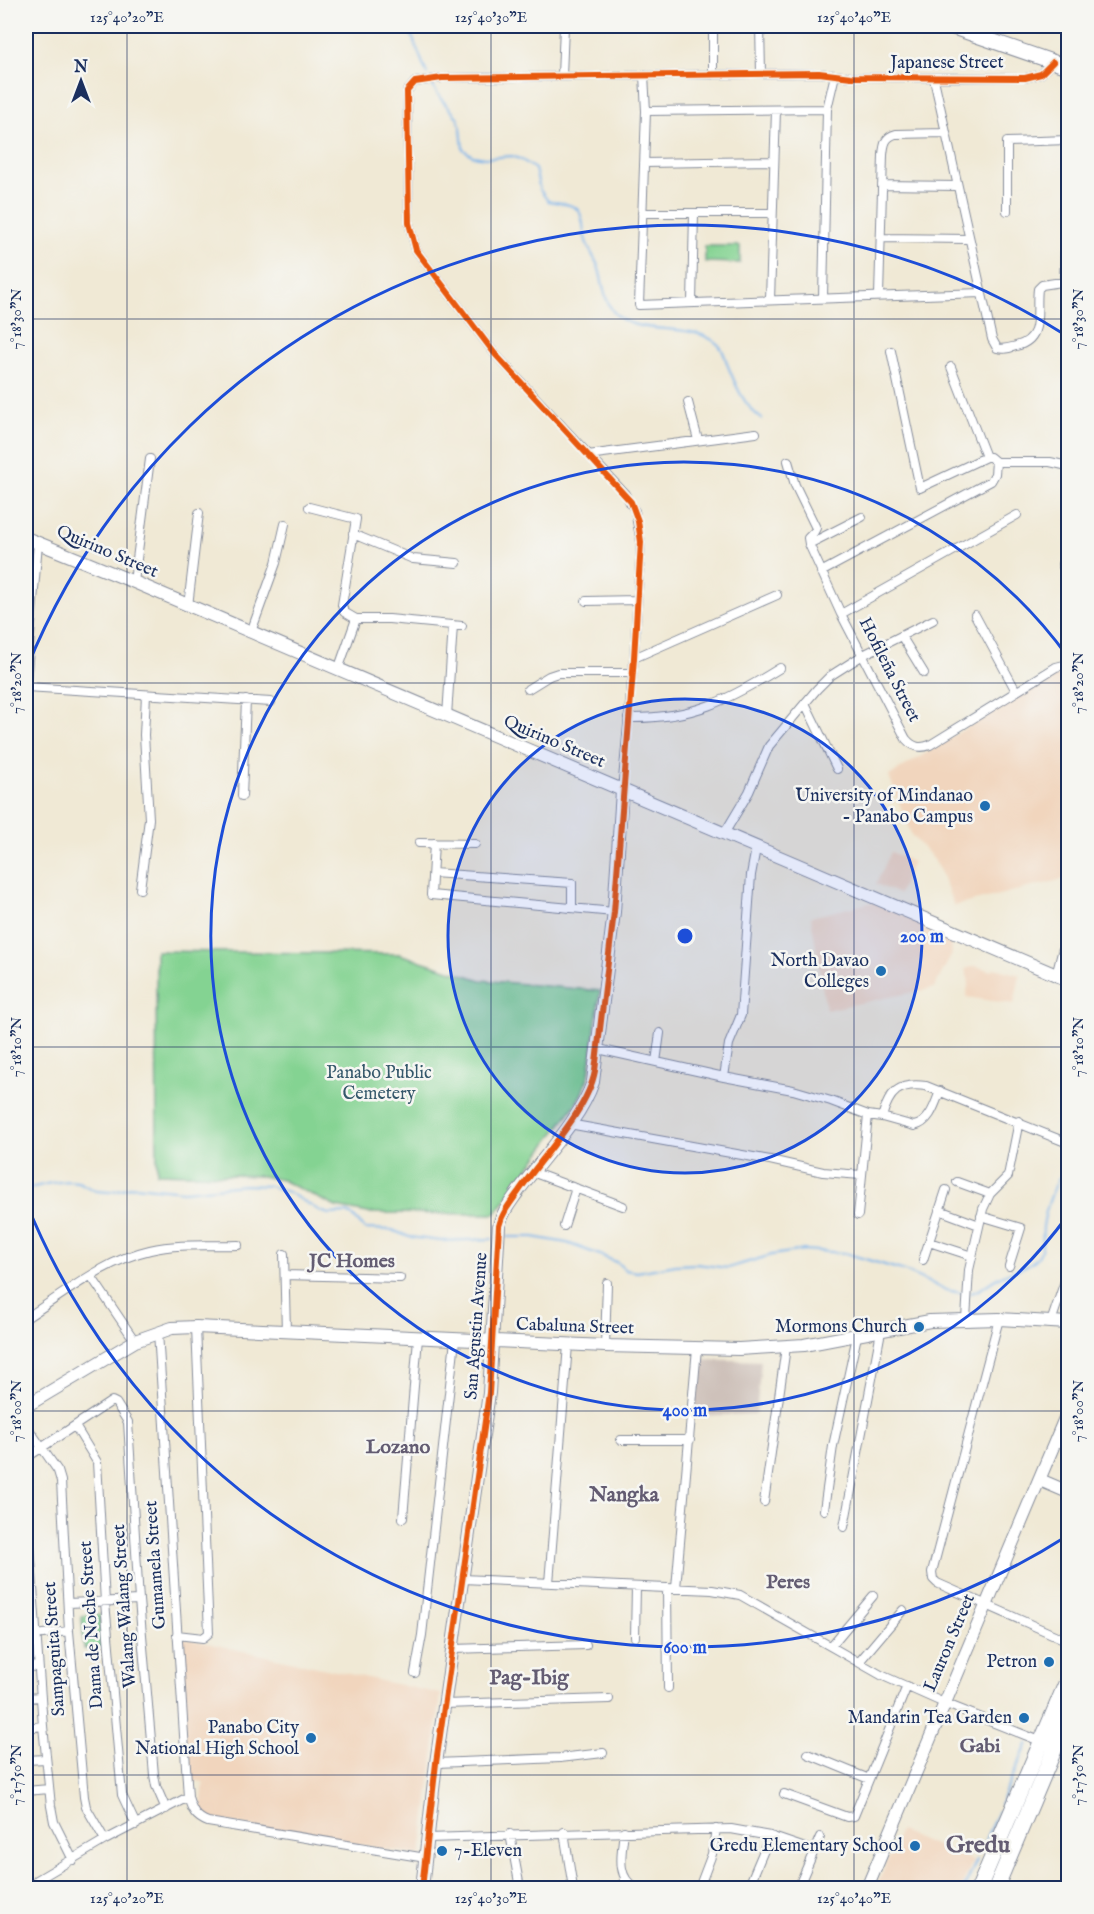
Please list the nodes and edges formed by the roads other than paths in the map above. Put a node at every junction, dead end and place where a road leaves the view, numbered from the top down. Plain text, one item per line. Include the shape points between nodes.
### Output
1 (564, 26) edge
2 (713, 26) edge
3 (760, 26) edge
4 (949, 26) edge
5 (1053, 62) junction
6 (1068, 67) edge
7 (761, 73) junction
8 (644, 75) junction
9 (713, 75) junction
10 (835, 75) junction
11 (562, 76) junction
12 (934, 79) junction
13 (827, 109) junction
14 (776, 110) junction
15 (646, 111) junction
16 (945, 133) junction
17 (1068, 140) edge
18 (1068, 150) edge
19 (774, 161) junction
20 (644, 163) junction
21 (882, 185) junction
22 (957, 186) junction
23 (1007, 211) dead end
24 (642, 213) junction
25 (694, 213) junction
26 (772, 213) junction
27 (881, 238) junction
28 (969, 238) junction
29 (1066, 281) edge
30 (981, 293) junction
31 (879, 296) junction
32 (823, 298) junction
33 (770, 300) junction
34 (692, 303) junction
35 (891, 351) dead end
36 (951, 367) dead end
37 (688, 402) dead end
38 (756, 433) dead end
39 (698, 440) junction
40 (588, 455) junction
41 (986, 457) junction
42 (150, 459) dead end
43 (788, 461) dead end
44 (996, 462) junction
45 (1068, 466) edge
46 (309, 507) dead end
47 (199, 513) dead end
48 (1017, 515) dead end
49 (862, 517) dead end
50 (285, 524) dead end
51 (353, 534) junction
52 (26, 538) edge
53 (38, 543) junction
54 (808, 544) junction
55 (457, 563) dead end
56 (1062, 564) dead end
57 (821, 572) junction
58 (1068, 579) edge
59 (134, 582) junction
60 (777, 595) dead end
61 (637, 600) junction
62 (586, 601) dead end
63 (188, 606) junction
64 (841, 614) junction
65 (975, 615) dead end
66 (356, 619) junction
67 (933, 620) dead end
68 (250, 632) junction
69 (902, 637) junction
70 (863, 656) junction
71 (634, 658) junction
72 (1068, 664) edge
73 (780, 668) dead end
74 (338, 669) junction
75 (633, 673) junction
76 (924, 673) dead end
77 (26, 683) edge
78 (26, 687) edge
79 (528, 689) dead end
80 (1016, 691) junction
81 (146, 695) junction
82 (246, 700) junction
83 (272, 702) dead end
84 (805, 703) junction
85 (447, 716) junction
86 (628, 718) junction
87 (837, 769) dead end
88 (622, 791) junction
89 (242, 796) dead end
90 (724, 834) junction
91 (419, 843) dead end
92 (434, 843) junction
93 (475, 844) dead end
94 (756, 848) junction
95 (432, 873) junction
96 (140, 889) dead end
97 (572, 908) junction
98 (614, 912) junction
99 (1068, 937) edge
100 (1063, 978) edge
101 (660, 1033) dead end
102 (598, 1049) junction
103 (656, 1062) junction
104 (724, 1077) junction
105 (940, 1091) junction
106 (868, 1115) junction
107 (882, 1117) junction
108 (1019, 1121) junction
109 (569, 1124) junction
110 (1068, 1143) edge
111 (532, 1172) junction
112 (861, 1175) junction
113 (957, 1182) dead end
114 (576, 1188) junction
115 (946, 1190) dead end
116 (990, 1194) junction
117 (623, 1206) dead end
118 (939, 1210) junction
119 (858, 1215) dead end
120 (980, 1220) junction
121 (564, 1226) dead end
122 (929, 1242) junction
123 (238, 1245) dead end
124 (284, 1254) dead end
125 (972, 1256) junction
126 (923, 1260) dead end
127 (1009, 1266) dead end
128 (1068, 1272) edge
129 (285, 1275) junction
130 (91, 1276) junction
131 (400, 1278) dead end
132 (607, 1283) dead end
133 (26, 1318) edge
134 (966, 1319) junction
135 (999, 1319) junction
136 (1052, 1322) junction
137 (1068, 1323) edge
138 (196, 1327) junction
139 (881, 1331) junction
140 (158, 1332) junction
141 (286, 1332) junction
142 (858, 1336) junction
143 (418, 1338) junction
144 (455, 1340) junction
145 (135, 1341) junction
146 (493, 1341) junction
147 (568, 1345) junction
148 (605, 1346) junction
149 (786, 1347) junction
150 (697, 1348) junction
151 (26, 1406) edge
152 (1068, 1412) edge
153 (26, 1425) edge
154 (75, 1426) junction
155 (621, 1440) dead end
156 (690, 1440) junction
157 (41, 1447) junction
158 (26, 1458) edge
159 (1040, 1480) junction
160 (26, 1490) edge
161 (1068, 1492) edge
162 (764, 1502) dead end
163 (824, 1510) dead end
164 (403, 1518) dead end
165 (844, 1527) dead end
166 (28, 1543) edge
167 (28, 1574) edge
168 (463, 1579) junction
169 (549, 1583) junction
170 (636, 1587) junction
171 (667, 1588) junction
172 (676, 1588) junction
173 (873, 1596) dead end
174 (139, 1600) junction
175 (105, 1602) junction
176 (68, 1603) junction
177 (986, 1605) junction
178 (30, 1606) edge
179 (903, 1610) dead end
180 (69, 1631) junction
181 (177, 1635) junction
182 (26, 1636) edge
183 (36, 1636) junction
184 (635, 1637) dead end
185 (1068, 1641) edge
186 (586, 1645) dead end
187 (831, 1646) junction
188 (453, 1649) junction
189 (860, 1662) junction
190 (38, 1666) junction
191 (26, 1667) edge
192 (416, 1673) dead end
193 (1068, 1679) edge
194 (907, 1686) junction
195 (668, 1688) dead end
196 (40, 1697) junction
197 (26, 1698) edge
198 (609, 1700) dead end
199 (944, 1703) junction
200 (444, 1704) junction
201 (1063, 1722) edge
202 (43, 1726) junction
203 (26, 1728) edge
204 (1048, 1745) junction
205 (603, 1753) dead end
206 (808, 1754) dead end
207 (46, 1759) junction
208 (26, 1760) edge
209 (435, 1763) junction
210 (869, 1779) junction
211 (49, 1789) junction
212 (26, 1791) edge
213 (784, 1794) dead end
214 (188, 1797) junction
215 (166, 1809) junction
216 (136, 1825) junction
217 (716, 1829) junction
218 (624, 1831) junction
219 (564, 1832) junction
220 (510, 1834) junction
221 (770, 1836) junction
222 (820, 1837) dead end
223 (428, 1838) junction
224 (105, 1840) junction
225 (814, 1851) junction
226 (426, 1858) junction
227 (73, 1860) junction
228 (996, 1868) junction
229 (38, 1880) dead end
230 (625, 1880) junction
231 (422, 1888) edge
232 (520, 1888) edge
233 (573, 1888) edge
234 (619, 1888) edge
235 (636, 1888) edge
236 (699, 1888) edge
237 (748, 1888) edge
238 (798, 1888) edge
239 (867, 1888) edge
240 (979, 1888) edge
241 (996, 1888) edge

1 - 11 street
2 - 9 street
3 - 7 street
4 - 5 main road
5 - 6 main road
5 - 12 street, Japanese Street via 1032,77
7 - 9 street, Japanese Street
7 - 10 street, Japanese Street
8 - 9 street, Japanese Street
8 - 11 street, Japanese Street
8 - 15 street
10 - 12 street, Japanese Street
10 - 13 street
11 - 40 street, Japanese Street via 431,79 410,86 406,97 409,223 416,250 495,354
12 - 16 street
13 - 14 street
13 - 32 street
14 - 15 street
14 - 19 street
15 - 20 street
16 - 21 street via 890,135 884,145
16 - 22 street
17 - 23 street via 1007,142
18 - 29 street
19 - 20 street
19 - 26 street
20 - 24 street
21 - 22 street
21 - 27 street
22 - 28 street
24 - 25 street
24 - 34 street via 639,305
25 - 26 street
25 - 34 street
26 - 33 street
27 - 28 street
27 - 31 street
28 - 30 street
29 - 30 street via 1040,287 1034,336 1006,349 994,344
30 - 31 street
31 - 32 street
32 - 33 street
33 - 34 street
35 - 41 street via 920,488
36 - 41 street
37 - 39 street
38 - 39 street
39 - 40 street
40 - 61 street via 625,494 635,511 641,542
41 - 44 street
42 - 59 street
43 - 54 street via 816,528
44 - 45 street
44 - 57 street via 996,474 991,481
46 - 51 street via 353,518
47 - 63 street
48 - 64 street
49 - 54 street
50 - 68 street via 276,563
51 - 55 street via 413,559
51 - 66 street via 342,605 344,612
52 - 53 street, Quirino Street
53 - 59 street, Quirino Street
53 - 77 street
54 - 57 street, Hofileña Street
56 - 58 street
57 - 64 street, Hofileña Street
59 - 63 street, Quirino Street
60 - 71 street
61 - 62 street
61 - 71 street
63 - 68 street, Quirino Street
64 - 70 street, Hofileña Street
65 - 80 street
66 - 74 street
66 - 85 street via 457,625
67 - 69 street
68 - 74 street, Quirino Street
69 - 70 street
69 - 76 street
70 - 80 street, Hofileña Street via 906,739 917,747 930,745
70 - 84 street via 830,676
71 - 75 street
72 - 80 street, Hofileña Street
73 - 86 street via 738,694 690,712 672,717
74 - 85 street, Quirino Street
75 - 79 street via 558,673
75 - 86 street
78 - 81 street
81 - 82 street
81 - 96 street via 149,819
82 - 83 street
82 - 89 street
84 - 87 street
84 - 90 street via 770,746
85 - 88 street, Quirino Street
86 - 88 street
88 - 90 street, Quirino Street
88 - 98 street, San Agustin Avenue
90 - 94 street, Quirino Street
91 - 92 street
92 - 93 street
92 - 95 street
94 - 100 street, Quirino Street
94 - 104 street via 741,1015 729,1044
95 - 97 street via 431,896
95 - 97 street via 572,883
97 - 98 street
98 - 102 street, San Agustin Avenue
99 - 100 street
101 - 103 street
102 - 103 street
102 - 109 street, San Agustin Avenue via 591,1088
103 - 104 street
104 - 106 street via 793,1090
105 - 107 street via 910,1084 900,1087
105 - 107 street via 919,1125
105 - 108 street
106 - 107 street
106 - 112 street
108 - 110 street
108 - 116 street via 1008,1176
109 - 111 street, San Agustin Avenue
109 - 112 street via 824,1172
111 - 114 street
111 - 146 street, San Agustin Avenue via 499,1226
112 - 119 street
113 - 116 street
114 - 117 street
114 - 121 street
115 - 118 street
116 - 120 street
118 - 120 street
118 - 122 street
120 - 125 street
120 - 127 street via 1021,1228
122 - 125 street
122 - 126 street
123 - 130 street via 151,1250
124 - 129 street
125 - 134 street
128 - 136 street
129 - 131 street
129 - 141 street
130 - 133 street
130 - 145 street
132 - 148 street
134 - 135 street, Cabaluna Street
134 - 139 street, Cabaluna Street via 930,1321
135 - 136 street, Cabaluna Street
135 - 177 street via 932,1575 937,1583
136 - 137 street, Cabaluna Street
138 - 140 street, Cabaluna Street
138 - 141 street, Cabaluna Street
138 - 181 street via 208,1633 203,1638
139 - 142 street, Cabaluna Street
139 - 165 street
140 - 145 street, Cabaluna Street
140 - 181 street, Gumamela Street
141 - 143 street, Cabaluna Street
142 - 149 street, Cabaluna Street
142 - 163 street via 833,1446
143 - 144 street, Cabaluna Street
143 - 164 street
144 - 146 street, Cabaluna Street
144 - 192 street
145 - 151 street, Cabaluna Street
146 - 147 street, Cabaluna Street
146 - 168 street, San Agustin Avenue
147 - 148 street, Cabaluna Street
147 - 169 street
148 - 150 street, Cabaluna Street
149 - 150 street, Cabaluna Street
149 - 162 street
150 - 156 street
152 - 159 street, Lauron Street
153 - 157 street, Sampaguita Street
154 - 157 street
154 - 174 street, Walang Walang Street via 110,1402 116,1403 129,1426
154 - 175 street, Dama de Noche Street via 97,1462
155 - 156 street
156 - 172 street
157 - 158 street
157 - 176 street, Sampaguita Street via 60,1476
159 - 161 street
159 - 177 street, Lauron Street
160 - 166 street
166 - 167 street
167 - 178 street
168 - 169 street
168 - 188 street, San Agustin Avenue
169 - 170 street
170 - 171 street
170 - 184 street
171 - 172 street
171 - 195 street
172 - 187 street via 740,1595
173 - 187 street
174 - 175 street
174 - 215 street, Walang Walang Street via 154,1775
175 - 176 street
175 - 216 street, Dama de Noche Street via 122,1795
176 - 180 street, Sampaguita Street
177 - 185 street
177 - 199 street, Lauron Street
178 - 183 street
179 - 189 street
180 - 183 street
180 - 224 street, Sampaguita Street via 84,1797
181 - 214 street, Gumamela Street
182 - 183 street
183 - 190 street
186 - 188 street
187 - 189 street
188 - 200 street, San Agustin Avenue
189 - 194 street
190 - 191 street
190 - 196 street
193 - 201 highway
194 - 199 street
194 - 210 street
196 - 197 street
196 - 202 street
198 - 200 street
199 - 204 street
199 - 239 street, Lauron Street
200 - 209 street, San Agustin Avenue
201 - 204 highway
202 - 203 street
202 - 207 street
204 - 228 highway
205 - 209 street
206 - 210 street
207 - 208 street
207 - 211 street
209 - 223 street, San Agustin Avenue
210 - 213 street via 851,1817
211 - 212 street
211 - 227 street via 54,1822
214 - 215 street
214 - 226 street via 195,1815 208,1822
215 - 216 street
216 - 224 street
217 - 218 street
217 - 221 street
217 - 236 street via 712,1854
218 - 219 street
218 - 230 street via 621,1869
219 - 220 street
219 - 233 street
220 - 223 street
220 - 232 street
221 - 225 street
221 - 237 street
222 - 225 street
223 - 226 street, San Agustin Avenue
224 - 227 street
225 - 238 street
226 - 231 street, San Agustin Avenue
227 - 229 street
228 - 240 highway
228 - 241 highway
230 - 234 street
230 - 235 street

